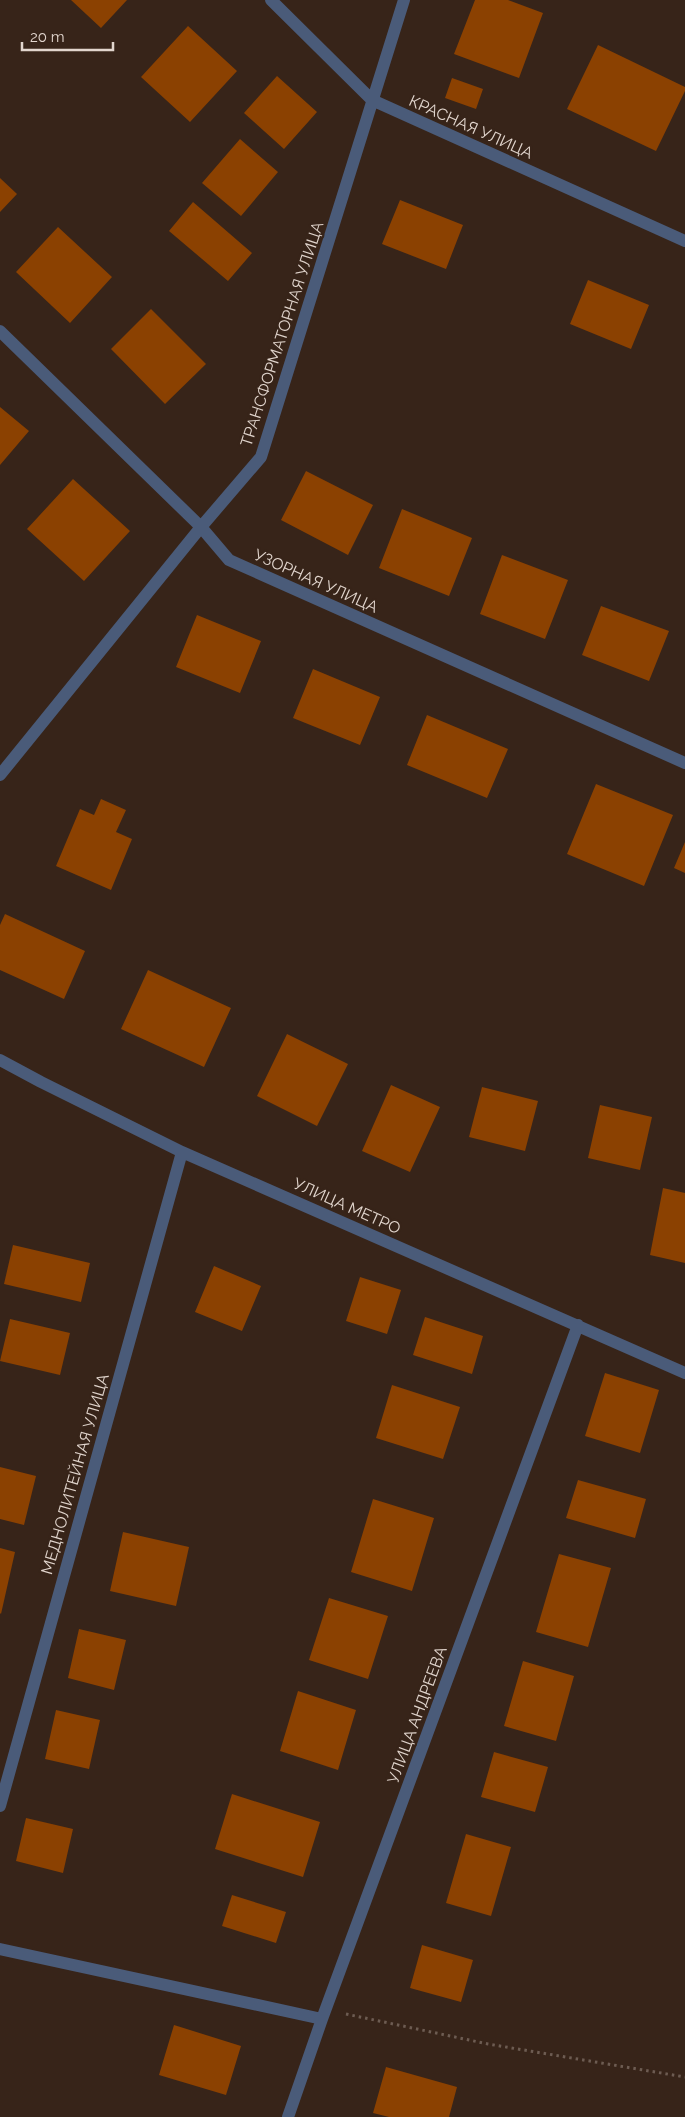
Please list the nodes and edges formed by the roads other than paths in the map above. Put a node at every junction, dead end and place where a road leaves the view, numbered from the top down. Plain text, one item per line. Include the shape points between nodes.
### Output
1 (272, 0) edge
2 (404, 0) edge
3 (372, 100) junction
4 (685, 241) edge
5 (0, 331) edge
6 (201, 527) junction
7 (685, 763) edge
8 (0, 775) edge
9 (0, 1060) edge
10 (182, 1152) junction
11 (578, 1325) junction
12 (685, 1373) edge
13 (0, 1806) edge
14 (0, 1949) edge
15 (322, 2019) junction
16 (288, 2117) edge

1 - 3 street, КРАСНАЯ УЛИЦА
2 - 3 street, ТРАНСФОРМАТОРНАЯ УЛИЦА
3 - 4 street, КРАСНАЯ УЛИЦА
3 - 6 street, ТРАНСФОРМАТОРНАЯ УЛИЦА via 261,457
5 - 6 street, УЗОРНАЯ УЛИЦА
6 - 7 street, УЗОРНАЯ УЛИЦА via 229,560
6 - 8 street, ТРАНСФОРМАТОРНАЯ УЛИЦА
9 - 10 street, УЛИЦА МЕТРО
10 - 11 street, УЛИЦА МЕТРО
10 - 13 street, МЕДНОЛИТЕЙНАЯ УЛИЦА
11 - 12 street, УЛИЦА МЕТРО
11 - 15 street, УЛИЦА АНДРЕЕВА
14 - 15 street
15 - 16 street, УЛИЦА АНДРЕЕВА

